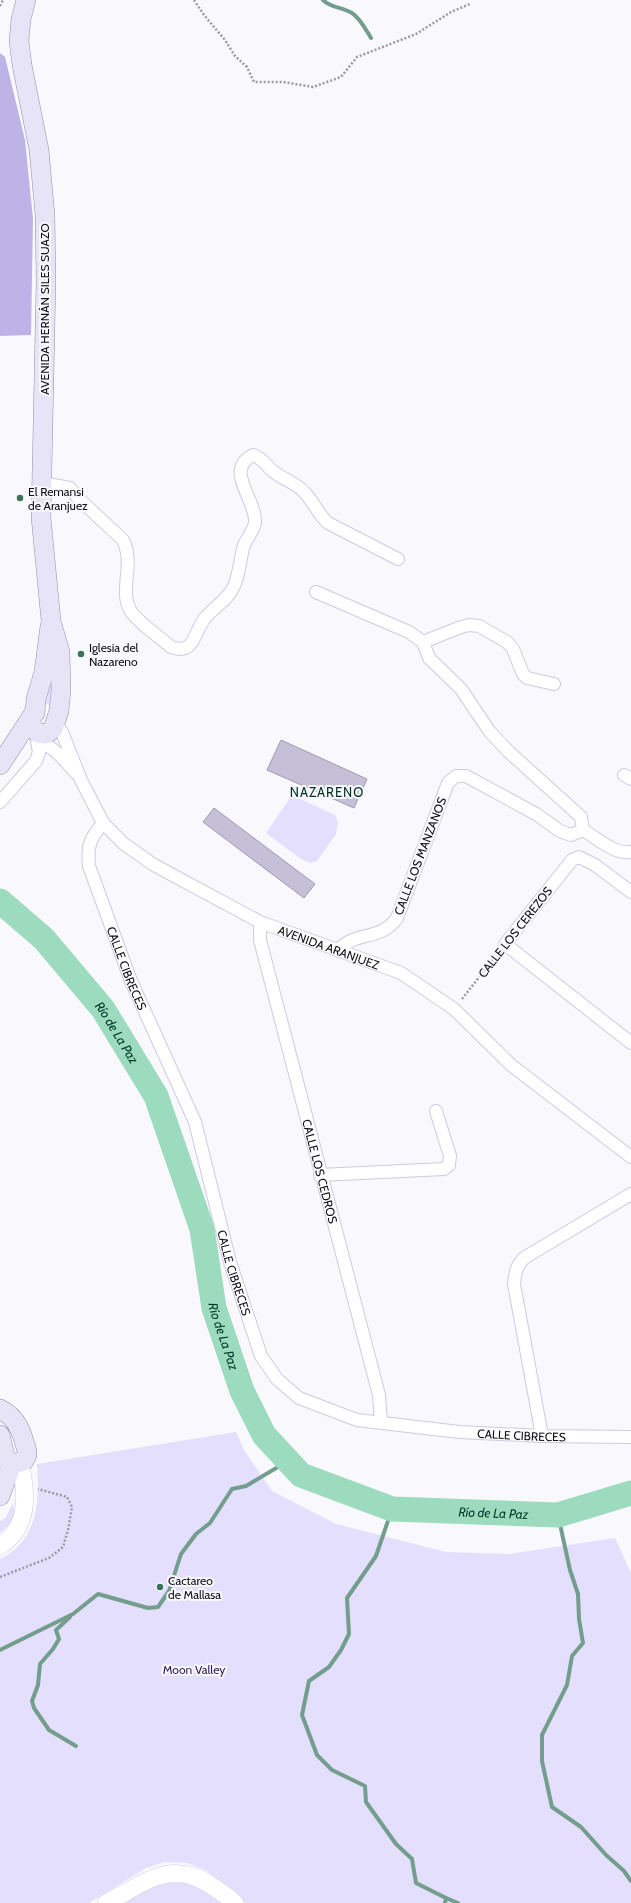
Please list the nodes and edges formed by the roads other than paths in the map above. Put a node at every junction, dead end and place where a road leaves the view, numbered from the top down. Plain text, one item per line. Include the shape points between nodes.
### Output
1 (26, 0) edge
2 (42, 483) junction
3 (398, 559) dead end
4 (316, 592) dead end
5 (51, 621) junction
6 (423, 642) junction
7 (554, 684) dead end
8 (33, 717) junction
9 (47, 732) junction
10 (2, 763) edge
11 (82, 780) junction
12 (0, 802) edge
13 (103, 823) junction
14 (583, 830) junction
15 (631, 852) edge
16 (631, 892) edge
17 (260, 922) junction
18 (338, 950) junction
19 (631, 1044) edge
20 (436, 1111) dead end
21 (631, 1157) edge
22 (320, 1175) junction
23 (631, 1194) edge
24 (0, 1409) edge
25 (381, 1422) junction
26 (542, 1436) junction
27 (631, 1437) edge
28 (13, 1452) edge
29 (0, 1496) edge
30 (0, 1546) edge
31 (106, 1903) edge
32 (235, 1903) edge

1 - 2 main road, AVENIDA HERNÁN SILES SUAZO via 19,41 39,150 45,215
2 - 3 street via 70,488 123,540 129,558 127,591 130,610 171,647 178,650 186,649 192,644 205,618 226,599 233,588 244,547 255,525 255,513 241,479 240,468 245,459 253,455 260,458 273,472 306,493 328,523
2 - 5 main road, AVENIDA HERNÁN SILES SUAZO via 42,517
4 - 6 street via 409,632
5 - 8 main road, AVENIDA HERNÁN SILES SUAZO via 44,672
5 - 9 main road, AVENIDA HERNÁN SILES SUAZO via 60,652 61,690 59,711
6 - 7 street via 461,627 478,626 508,642 527,678
6 - 14 street via 428,658 461,689 490,732 581,817
8 - 9 main road via 38,710 47,710 53,715
8 - 10 main road
9 - 10 main road
9 - 11 street via 44,743 55,750
9 - 11 street, AVENIDA ARANJUEZ via 62,732
9 - 12 street via 36,761
11 - 13 street, AVENIDA ARANJUEZ
13 - 17 street, AVENIDA ARANJUEZ via 124,844 154,865
13 - 25 street, CALLE CIBRECES via 90,843 89,866 131,981 195,1122 230,1262 261,1356 276,1379 299,1398 357,1420
14 - 15 street via 614,849 623,853
14 - 18 street, CALLE LOS MANZANOS via 571,835 560,831 536,814 466,776 456,776 448,783 391,926 381,932 350,940
16 - 19 street, CALLE LOS CEREZOS via 595,865 579,857 572,860 505,944
17 - 18 street, AVENIDA ARANJUEZ
17 - 22 street, CALLE LOS CEDROS via 260,940
18 - 21 street, AVENIDA ARANJUEZ via 401,973 454,1009 511,1065
20 - 22 street via 450,1156 449,1165 444,1169
22 - 25 street, CALLE LOS CEDROS via 379,1395
23 - 26 street via 518,1264 514,1284
24 - 28 main road via 20,1427
25 - 26 street, CALLE CIBRECES via 460,1432
26 - 27 street, CALLE CIBRECES
28 - 29 main road
28 - 30 main road via 26,1486 26,1501 22,1520
31 - 32 main road via 147,1880 169,1873 194,1876 215,1887

